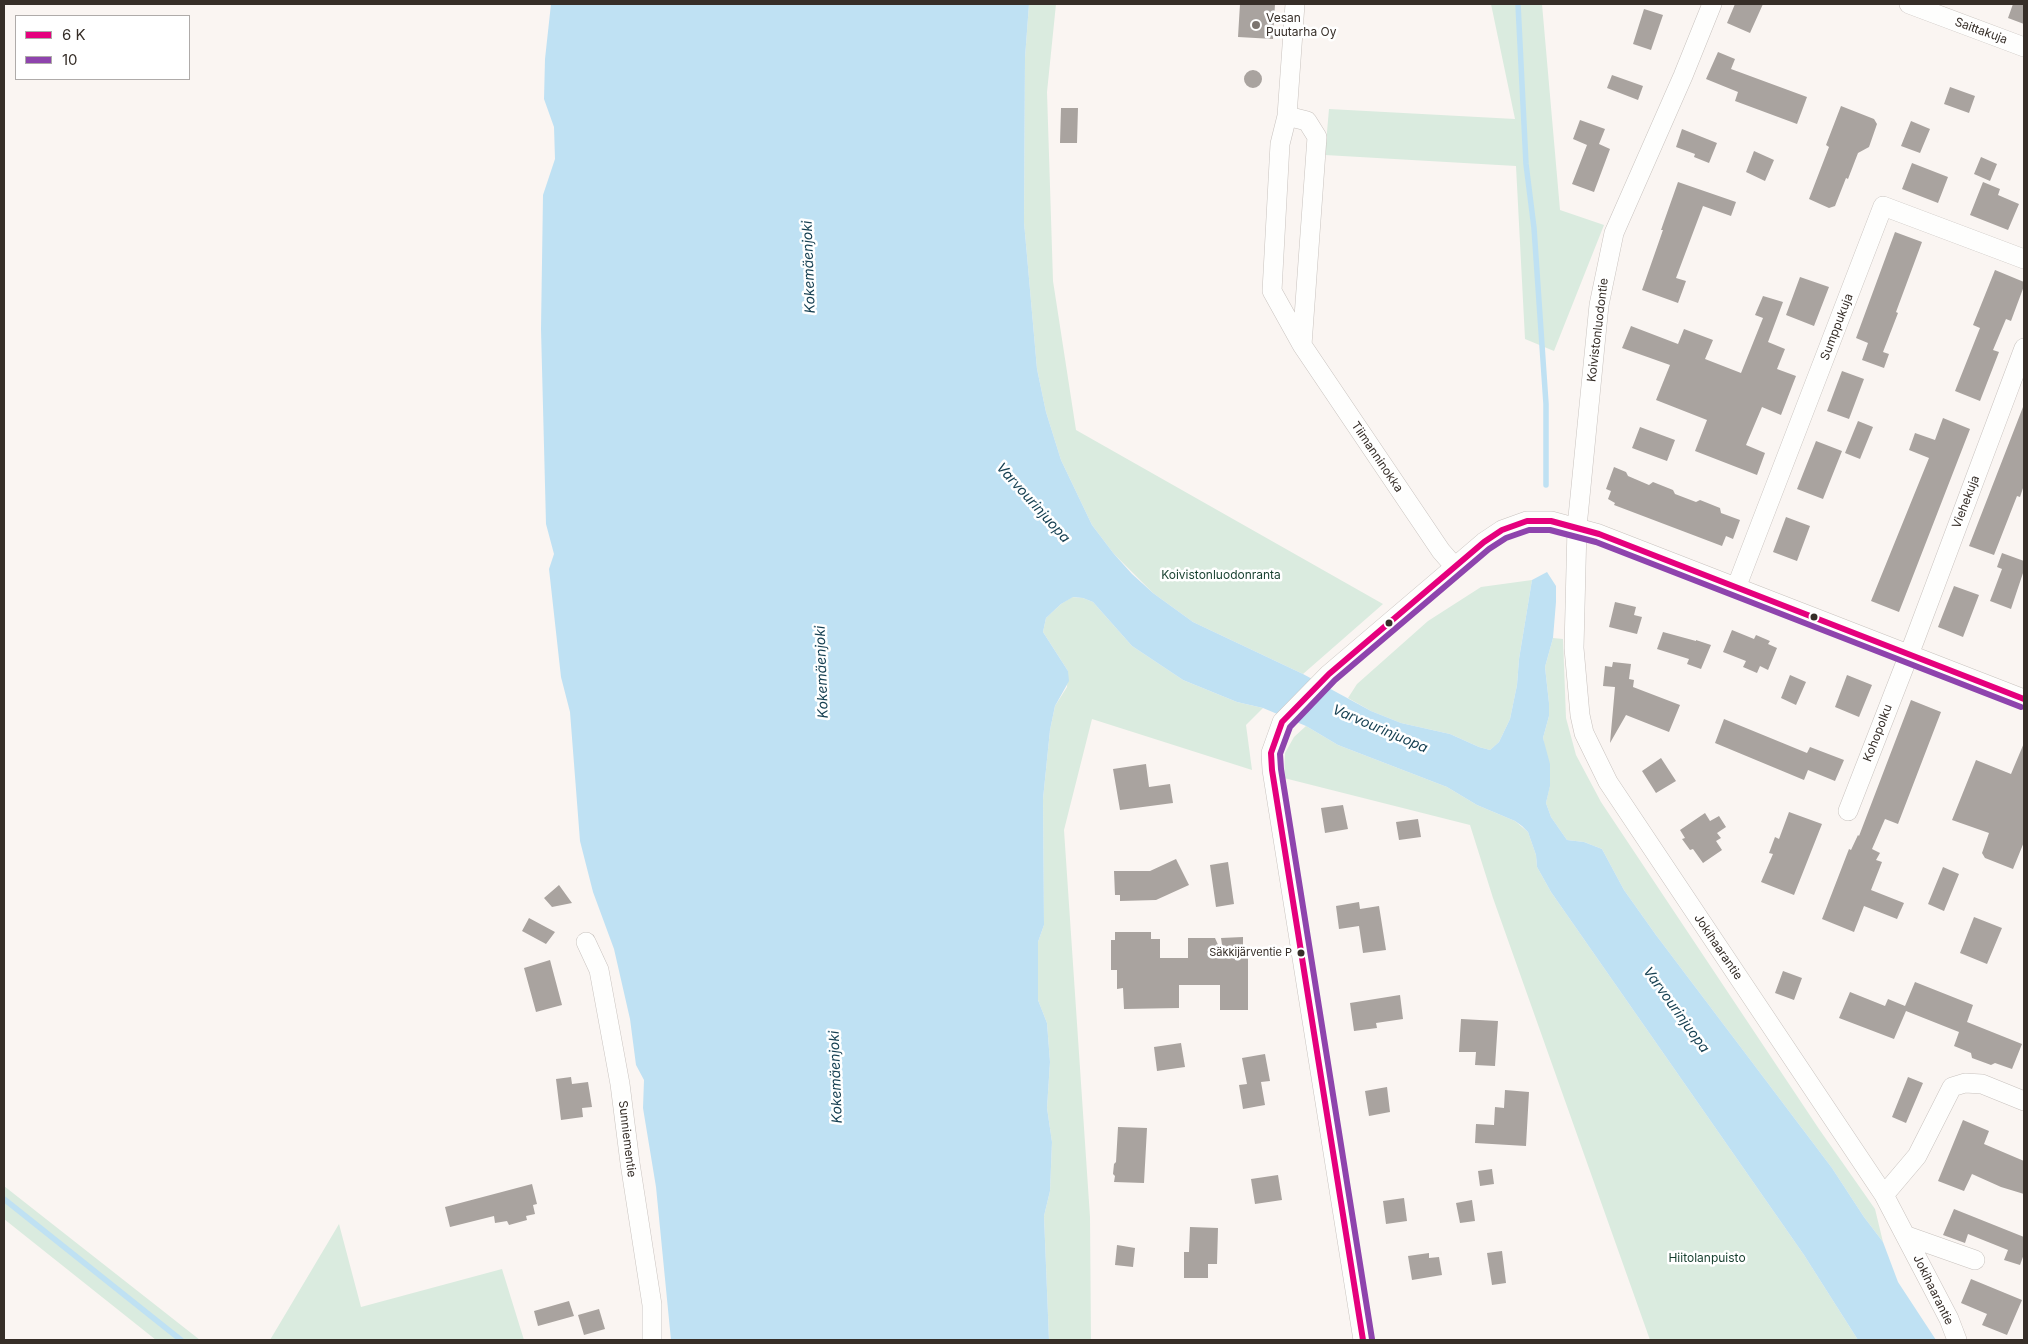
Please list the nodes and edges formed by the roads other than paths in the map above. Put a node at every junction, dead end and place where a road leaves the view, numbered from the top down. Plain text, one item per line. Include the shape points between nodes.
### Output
1 (1295, 4) edge
2 (1712, 4) edge
3 (1909, 4) edge
4 (2024, 47) edge
5 (1287, 116) junction
6 (2024, 259) edge
7 (1302, 345) junction
8 (2024, 348) edge
9 (1577, 526) junction
10 (1455, 567) junction
11 (1736, 588) junction
12 (1908, 655) junction
13 (2024, 700) edge
14 (1848, 811) dead end
15 (586, 942) dead end
16 (2024, 1102) edge
17 (1884, 1195) junction
18 (1907, 1236) junction
19 (1975, 1260) dead end
20 (652, 1340) edge
21 (1363, 1340) edge
22 (1957, 1340) edge

1 - 5 street, Tiimanninokka
2 - 9 street, Koivistonluodontie via 1614,233 1599,304
3 - 4 street, Saittakuja
5 - 7 street, Tiimanninokka via 1280,144 1272,291
5 - 7 street via 1307,121 1317,137
6 - 11 street, Sumppukuja via 1884,206
7 - 10 street, Tiimanninokka via 1440,551
8 - 12 street, Viehekuja
9 - 10 street via 1527,521 1496,534
9 - 11 street
9 - 17 street, Jokihaarantie via 1574,648 1577,696 1584,733 1595,757 1608,782
10 - 21 street via 1329,674 1282,722 1271,753
11 - 12 street
12 - 13 street
12 - 14 street, Kohopolku
15 - 20 street, Sunniementie via 599,970 620,1084 652,1305
16 - 17 street via 1982,1084 1965,1083 1952,1087 1917,1156
17 - 18 street, Jokihaarantie
18 - 19 street
18 - 22 street, Jokihaarantie

